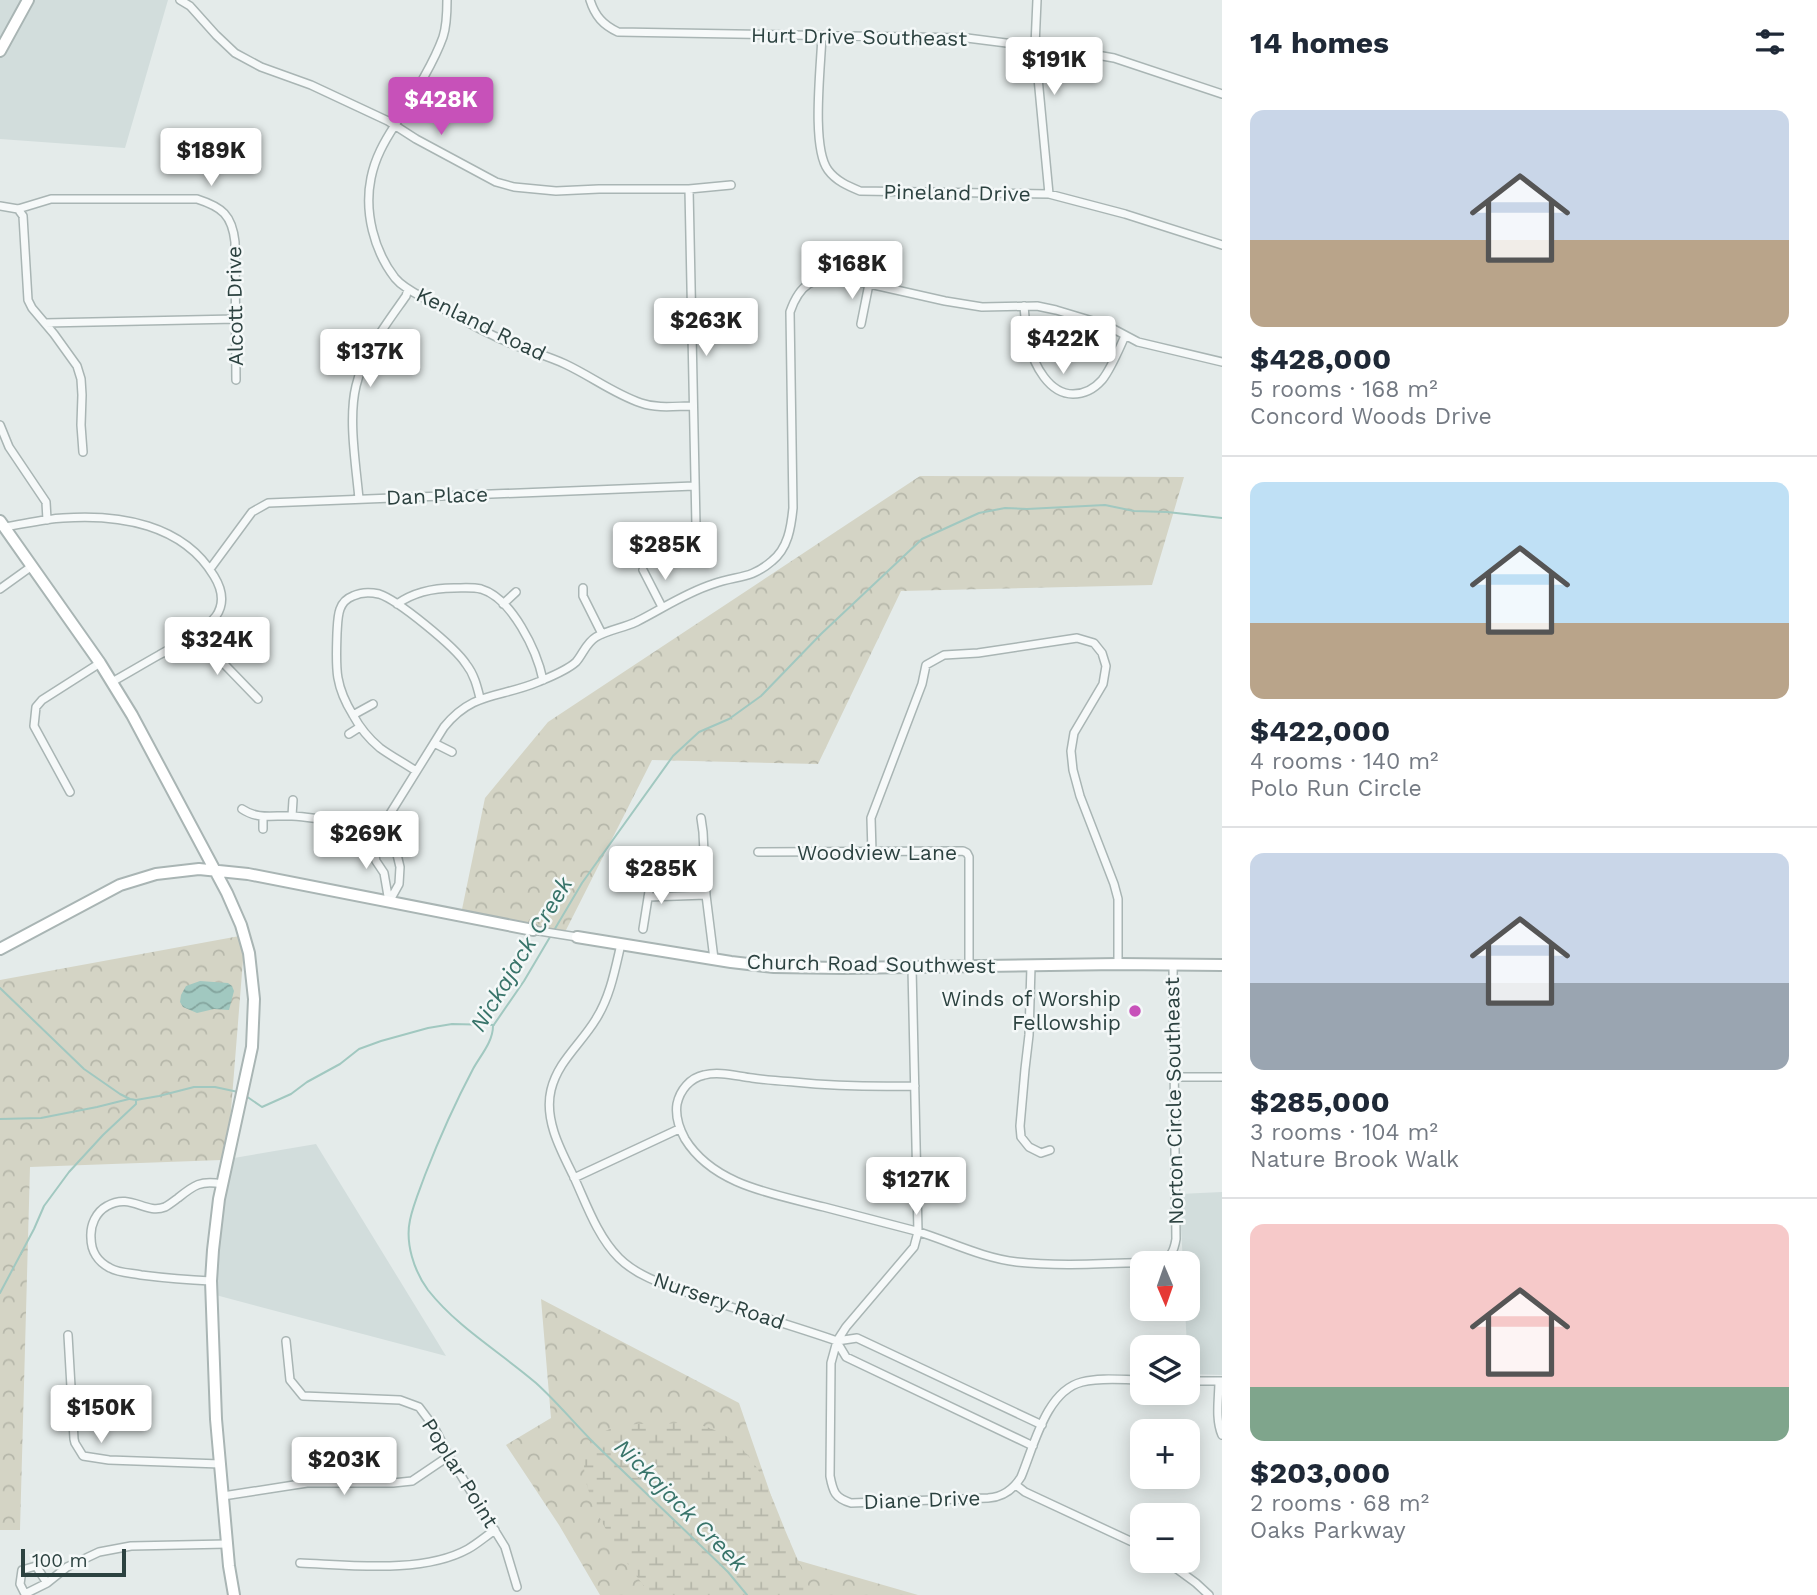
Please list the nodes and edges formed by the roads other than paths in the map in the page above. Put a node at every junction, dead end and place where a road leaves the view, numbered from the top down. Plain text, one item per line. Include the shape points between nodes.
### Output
1 (27, 0) edge
2 (180, 0) edge
3 (447, 0) edge
4 (590, 0) edge
5 (1037, 0) edge
6 (192, 3) edge
7 (822, 35) junction
8 (1035, 46) junction
9 (0, 51) edge
10 (1222, 94) edge
11 (394, 126) junction
12 (731, 185) dead end
13 (689, 189) junction
14 (1049, 194) junction
15 (0, 206) edge
16 (18, 209) junction
17 (1222, 245) edge
18 (869, 284) junction
19 (408, 289) junction
20 (1024, 306) junction
21 (236, 319) junction
22 (45, 323) junction
23 (861, 324) dead end
24 (1125, 336) junction
25 (1222, 362) edge
26 (236, 380) dead end
27 (693, 406) junction
28 (0, 425) edge
29 (83, 452) dead end
30 (694, 486) junction
31 (359, 499) junction
32 (47, 520) junction
33 (2, 524) edge
34 (696, 526) dead end
35 (32, 566) junction
36 (210, 569) junction
37 (643, 570) dead end
38 (583, 588) dead end
39 (0, 589) edge
40 (516, 592) dead end
41 (397, 604) junction
42 (503, 604) junction
43 (662, 607) junction
44 (602, 634) junction
45 (197, 635) junction
46 (100, 663) junction
47 (543, 680) junction
48 (113, 682) junction
49 (480, 698) junction
50 (258, 699) dead end
51 (373, 704) dead end
52 (352, 715) junction
53 (360, 727) junction
54 (349, 734) dead end
55 (434, 743) junction
56 (452, 752) dead end
57 (416, 771) junction
58 (70, 792) dead end
59 (293, 800) dead end
60 (243, 809) dead end
61 (292, 816) junction
62 (263, 817) junction
63 (388, 817) junction
64 (701, 818) dead end
65 (335, 822) junction
66 (375, 824) junction
67 (263, 829) dead end
68 (332, 837) dead end
69 (378, 842) junction
70 (395, 842) junction
71 (758, 852) dead end
72 (872, 852) junction
73 (215, 870) junction
74 (651, 879) dead end
75 (706, 895) junction
76 (648, 897) junction
77 (389, 902) junction
78 (643, 929) dead end
79 (533, 930) joint
80 (577, 937) joint
81 (621, 944) junction
82 (0, 949) edge
83 (713, 959) junction
84 (1118, 964) junction
85 (1173, 965) junction
86 (1222, 965) edge
87 (969, 966) junction
88 (1031, 966) junction
89 (912, 968) junction
90 (1174, 1077) junction
91 (1222, 1077) edge
92 (915, 1086) junction
93 (679, 1129) junction
94 (1050, 1150) dead end
95 (574, 1178) junction
96 (222, 1184) junction
97 (918, 1232) junction
98 (211, 1281) junction
99 (68, 1335) dead end
100 (285, 1341) dead end
101 (836, 1341) junction
102 (1130, 1380) edge
103 (1200, 1381) edge
104 (1220, 1381) edge
105 (1042, 1425) junction
106 (1222, 1435) edge
107 (1033, 1446) junction
108 (449, 1456) junction
109 (220, 1464) junction
110 (1016, 1485) junction
111 (223, 1496) junction
112 (495, 1530) junction
113 (1130, 1541) edge
114 (227, 1544) junction
115 (300, 1563) dead end
116 (1181, 1573) edge
117 (47, 1583) junction
118 (517, 1587) dead end
119 (25, 1594) edge
120 (234, 1595) edge
121 (1209, 1595) edge

1 - 9 street
2 - 6 street
3 - 11 street, Kenland Road via 443,37
4 - 7 street, Hurt Drive Southeast via 600,21 618,32
5 - 8 street
6 - 11 street via 235,53
7 - 8 street, Hurt Drive Southeast via 967,38
7 - 14 street, Pineland Drive via 821,155 834,177 860,191
8 - 10 street, Hurt Drive Southeast via 1114,58
8 - 14 street
11 - 13 street via 496,182 514,187 556,191
11 - 19 street, Kenland Road via 377,156 369,202 376,244 397,281
12 - 13 street
13 - 27 street
14 - 17 street, Pineland Drive
15 - 16 street, Alcott Drive
16 - 21 street, Alcott Drive via 51,199 197,199 222,209 233,232
16 - 22 street via 23,216 28,300
18 - 20 street via 982,307
18 - 23 street
18 - 43 street via 843,278 815,280 799,292 790,312 793,508 790,534 774,560 748,576 717,582
19 - 27 street, Kenland Road via 465,322 641,403
19 - 31 street via 377,338 356,386 352,413
20 - 24 street via 1056,310 1106,325
20 - 24 street via 1033,358 1042,374 1070,394 1089,391 1102,379
21 - 22 street
21 - 26 street, Alcott Drive
22 - 29 street via 77,366 81,379
24 - 25 street
27 - 30 street
28 - 32 street via 9,447 46,502
30 - 31 street, Dan Place
30 - 34 street
31 - 36 street, Dan Place via 268,503 252,512
32 - 33 street
32 - 36 street via 124,520 163,530 183,542
33 - 35 street
35 - 39 street
35 - 46 street
36 - 45 street via 222,600 217,614
37 - 43 street
38 - 44 street
40 - 42 street
41 - 42 street via 428,590 453,588 481,589
41 - 49 street via 459,654
41 - 52 street via 368,592 353,595 340,608 337,678
42 - 47 street via 535,650
43 - 44 street
44 - 47 street via 591,640 568,668
45 - 48 street
45 - 50 street
46 - 48 street
46 - 58 street via 36,707 34,726
47 - 49 street
48 - 73 street
49 - 55 street via 451,718
51 - 52 street
52 - 53 street
53 - 54 street
53 - 57 street via 378,746
55 - 56 street
55 - 57 street
57 - 63 street
59 - 61 street
60 - 62 street
61 - 62 street
61 - 65 street
62 - 67 street
63 - 66 street
63 - 70 street
64 - 75 street
65 - 66 street
65 - 68 street
66 - 69 street
69 - 70 street
69 - 77 street via 374,851
70 - 77 street via 400,876
71 - 72 street, Woodview Lane
72 - 84 street via 871,818 926,665 944,655 1077,638 1094,643 1106,666 1103,684 1074,733 1071,751 1080,796 1118,900
72 - 87 street, Woodview Lane via 968,853
73 - 77 street, Church Road Southwest
73 - 82 street, Church Road Southwest via 183,870 120,884
73 - 96 street via 246,942 254,1022
74 - 76 street
75 - 76 street
75 - 83 street
76 - 78 street
77 - 79 street, Church Road Southwest
79 - 80 street, Church Road Southwest
80 - 81 street, Church Road Southwest
81 - 83 street, Church Road Southwest
81 - 95 street, Nursery Road via 605,1004 558,1069 551,1086 552,1125
83 - 89 street, Church Road Southwest via 774,967
84 - 85 street, Church Road Southwest
84 - 88 street, Church Road Southwest
85 - 86 street, Church Road Southwest
85 - 90 street, Norton Circle Southeast
87 - 88 street, Church Road Southwest
87 - 89 street, Church Road Southwest
88 - 94 street via 1021,1137 1041,1153
89 - 92 street
90 - 91 street
90 - 97 street, Norton Circle Southeast via 1176,1240 1166,1260 1015,1262
92 - 93 street via 797,1083 709,1074 694,1078 680,1094
92 - 97 street
93 - 95 street
93 - 97 street, Norton Circle Southeast via 704,1162 738,1182
95 - 101 street, Nursery Road via 606,1244 641,1274
96 - 98 street
96 - 98 street via 195,1185 155,1209 128,1201 108,1205 91,1230 93,1251 106,1267
97 - 101 street via 914,1247
98 - 109 street
99 - 109 street via 74,1439 83,1456
100 - 108 street, Poplar Point via 290,1380 303,1396 400,1400 419,1407
101 - 105 street via 858,1338
101 - 107 street via 846,1357
101 - 110 street, Diane Drive via 831,1363 830,1476 836,1496 850,1503 988,1498 1002,1496
102 - 105 street via 1072,1385 1059,1395
103 - 104 street
104 - 106 street
105 - 107 street
107 - 110 street
108 - 111 street via 412,1481 307,1483
108 - 112 street, Poplar Point
109 - 111 street
110 - 113 street
111 - 114 street
112 - 115 street via 468,1549 426,1563
112 - 118 street, Poplar Point
114 - 117 street via 131,1546 99,1552 67,1567
114 - 120 street
116 - 121 street
117 - 119 street
117 - 119 street via 36,1566 22,1570 20,1584

